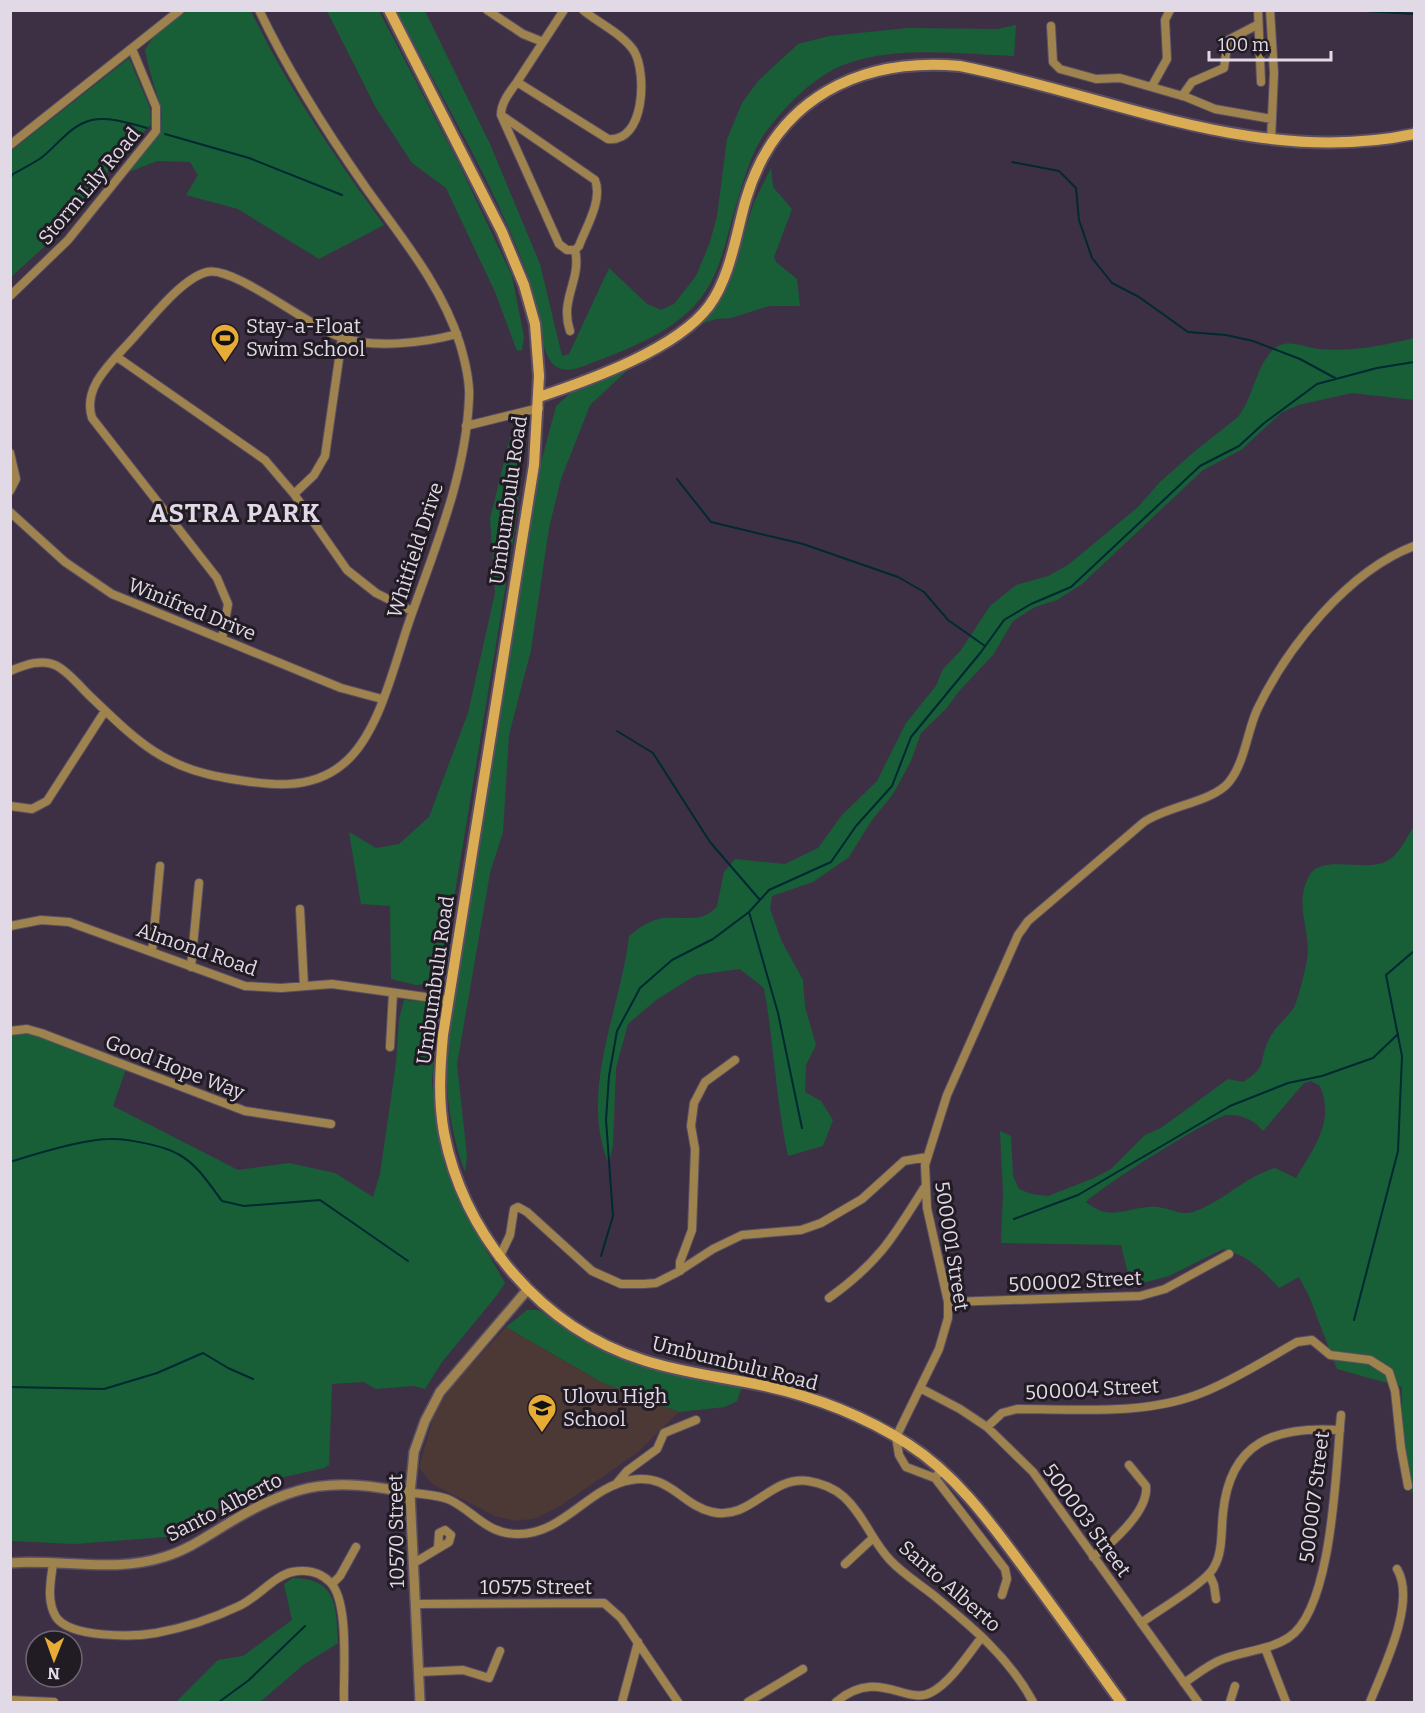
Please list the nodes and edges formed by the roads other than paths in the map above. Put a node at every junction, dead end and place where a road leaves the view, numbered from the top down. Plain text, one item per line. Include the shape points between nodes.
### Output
1 (180, 10) edge
2 (259, 10) edge
3 (389, 10) edge
4 (487, 10) edge
5 (564, 10) edge
6 (583, 10) edge
7 (1170, 10) edge
8 (1258, 10) edge
9 (1270, 10) edge
10 (1257, 25) junction
11 (1051, 26) dead end
12 (543, 42) junction
13 (132, 49) junction
14 (517, 82) junction
15 (1261, 82) dead end
16 (1152, 86) junction
17 (1182, 96) junction
18 (501, 115) junction
19 (1272, 119) junction
20 (1414, 134) edge
21 (1271, 141) junction
22 (10, 145) edge
23 (575, 250) junction
24 (10, 296) edge
25 (570, 331) dead end
26 (457, 334) junction
27 (342, 338) junction
28 (117, 357) junction
29 (539, 402) junction
30 (466, 426) junction
31 (10, 453) edge
32 (10, 491) edge
33 (294, 494) junction
34 (10, 512) edge
35 (1414, 546) edge
36 (412, 612) junction
37 (222, 639) junction
38 (10, 671) edge
39 (382, 699) junction
40 (105, 711) junction
41 (10, 806) edge
42 (160, 866) dead end
43 (199, 883) dead end
44 (300, 909) dead end
45 (10, 926) edge
46 (152, 952) junction
47 (190, 967) junction
48 (304, 986) junction
49 (393, 993) junction
50 (447, 1000) junction
51 (10, 1031) edge
52 (390, 1047) dead end
53 (735, 1060) dead end
54 (331, 1124) dead end
55 (927, 1157) junction
56 (924, 1186) junction
57 (1229, 1254) dead end
58 (500, 1258) junction
59 (680, 1271) junction
60 (528, 1289) junction
61 (829, 1299) dead end
62 (948, 1302) junction
63 (920, 1388) junction
64 (1341, 1415) dead end
65 (696, 1420) dead end
66 (987, 1427) junction
67 (1340, 1430) junction
68 (896, 1437) junction
69 (1129, 1465) dead end
70 (938, 1474) junction
71 (615, 1485) junction
72 (1408, 1486) dead end
73 (410, 1493) junction
74 (873, 1538) junction
75 (356, 1547) dead end
76 (438, 1548) dead end
77 (1093, 1557) junction
78 (10, 1563) edge
79 (53, 1563) junction
80 (414, 1563) junction
81 (845, 1564) dead end
82 (1398, 1569) dead end
83 (1209, 1574) junction
84 (332, 1584) junction
85 (1002, 1595) dead end
86 (1216, 1599) dead end
87 (416, 1604) junction
88 (1141, 1623) junction
89 (982, 1637) junction
90 (638, 1642) junction
91 (1265, 1648) junction
92 (500, 1651) dead end
93 (803, 1670) dead end
94 (418, 1672) junction
95 (1184, 1683) junction
96 (1235, 1686) dead end
97 (10, 1700) edge
98 (54, 1702) edge
99 (343, 1702) edge
100 (420, 1702) edge
101 (622, 1702) edge
102 (678, 1702) edge
103 (748, 1702) edge
104 (837, 1702) edge
105 (1034, 1702) edge
106 (1121, 1702) edge
107 (1198, 1702) edge
108 (1230, 1702) edge
109 (1286, 1702) edge
110 (1370, 1702) edge

1 - 13 street
2 - 26 street, Whitfield Drive via 335,144 425,272
3 - 29 main road, Umbumbulu Road via 520,274 535,324
4 - 12 street
5 - 12 street
6 - 14 street via 627,42 641,67 639,107 627,131 616,139 600,136
7 - 16 street via 1165,20 1167,59
8 - 10 street
9 - 19 street
10 - 15 street
10 - 17 street via 1228,40 1224,68 1192,82
11 - 16 street via 1053,63 1060,69 1096,79 1120,78
12 - 14 street
13 - 22 street
13 - 24 street, Storm Lily Road via 156,107 156,131 62,247
14 - 18 street via 503,103
16 - 17 street
17 - 19 street via 1215,109
18 - 23 street via 559,244
18 - 23 street via 595,180 596,201
19 - 21 street
20 - 21 main road via 1362,143
21 - 29 main road via 1218,132 960,66 919,63 850,78 794,117 765,154 754,173 720,288 696,321 667,342
23 - 25 street via 578,266 565,312
26 - 27 street via 415,342
26 - 30 street, Whitfield Drive via 469,384
27 - 28 street via 310,324 244,281 209,271 185,283
27 - 33 street via 325,456 314,475
28 - 33 street via 265,460
28 - 37 street via 93,389 89,407 92,418 217,578 228,604
29 - 30 street
29 - 50 main road, Umbumbulu Road via 534,465
30 - 36 street, Whitfield Drive via 450,503
31 - 32 street via 16,479
33 - 36 street via 351,574
34 - 37 street, Winifred Drive via 65,562 101,587
35 - 55 street, 500001 Street via 1370,572 1294,645 1257,711 1228,783 1216,792 1163,810 1144,822 1024,926 937,1122
36 - 39 street, Whitfield Drive
37 - 39 street, Winifred Drive via 341,688
38 - 40 street, Whitfield Drive via 37,662 58,666
39 - 40 street, Whitfield Drive via 366,736 344,764 326,777 293,784 228,778 178,766 156,754
40 - 41 street via 47,801 32,809
42 - 46 street
43 - 47 street
44 - 48 street
45 - 46 street, Almond Road via 41,920 69,921
46 - 47 street, Almond Road
47 - 48 street, Almond Road via 245,986
48 - 49 street, Almond Road via 332,984
49 - 50 street, Almond Road
49 - 52 street
50 - 58 main road, Umbumbulu Road via 439,1086 444,1130 459,1182
51 - 54 street, Good Hope Way via 27,1029 41,1033 245,1111
53 - 59 street via 705,1082 694,1103 692,1230
55 - 56 street, 500001 Street
55 - 59 street via 904,1161 862,1199 821,1223 801,1230 741,1235
56 - 61 street via 891,1242
56 - 62 street, 500001 Street
57 - 62 street, 500002 Street via 1165,1289 1140,1296
58 - 59 street via 510,1235 514,1209 518,1208 609,1280 621,1284 656,1283
58 - 60 main road, Umbumbulu Road
60 - 68 main road, Umbumbulu Road via 568,1322 617,1350 664,1366 766,1386 813,1400 870,1422
60 - 73 street, 10570 Street via 431,1407 414,1452
62 - 63 street, 500001 Street via 944,1336
63 - 66 street, 500003 Street
63 - 68 street, 500001 Street
64 - 67 street, 500007 Street
65 - 71 street via 664,1433 657,1449
66 - 72 street, 500004 Street via 1002,1413 1017,1409 1128,1408 1178,1400 1217,1386 1297,1342 1312,1340 1330,1355 1370,1360 1389,1372
66 - 77 street, 500003 Street via 1033,1472
67 - 83 street via 1286,1431 1241,1459 1227,1483 1220,1549
67 - 91 street, 500007 Street via 1329,1536 1312,1605 1297,1631
68 - 70 main road, Umbumbulu Road
68 - 70 street via 906,1467
69 - 77 street via 1146,1486 1145,1495 1121,1535
70 - 85 street via 1005,1569 1007,1579
70 - 106 main road, Umbumbulu Road via 976,1504
71 - 73 street, Santo Alberto via 553,1525 519,1534 481,1523 449,1500
71 - 74 street, Santo Alberto via 630,1480 655,1480 704,1509 730,1513 746,1509 777,1486 795,1481 818,1483 845,1498
73 - 79 street, Santo Alberto via 350,1483 307,1487 260,1504 193,1546 165,1557 123,1566
73 - 80 street, 10570 Street
74 - 81 street
74 - 89 street, Santo Alberto via 898,1568
75 - 84 street
76 - 80 street
77 - 88 street, 500003 Street
78 - 79 street, Santo Alberto
79 - 84 street via 50,1590 54,1614 65,1626 98,1634 154,1634 193,1622 244,1604 293,1572 314,1572
80 - 87 street, 10570 Street
82 - 110 street via 1402,1591 1400,1620
83 - 86 street
83 - 88 street
84 - 99 street via 341,1602
87 - 90 street, 10575 Street via 598,1602 617,1613
87 - 94 street, 10570 Street
88 - 95 street, 500003 Street
89 - 104 street via 931,1693 917,1696 871,1686
89 - 105 street, Santo Alberto via 1010,1666
90 - 101 street
90 - 102 street, 10575 Street
91 - 95 street, 500007 Street via 1216,1662
91 - 109 street
92 - 94 street via 489,1677 463,1670
93 - 103 street
94 - 100 street, 10570 Street
95 - 107 street, 500003 Street
96 - 108 street
97 - 98 street

